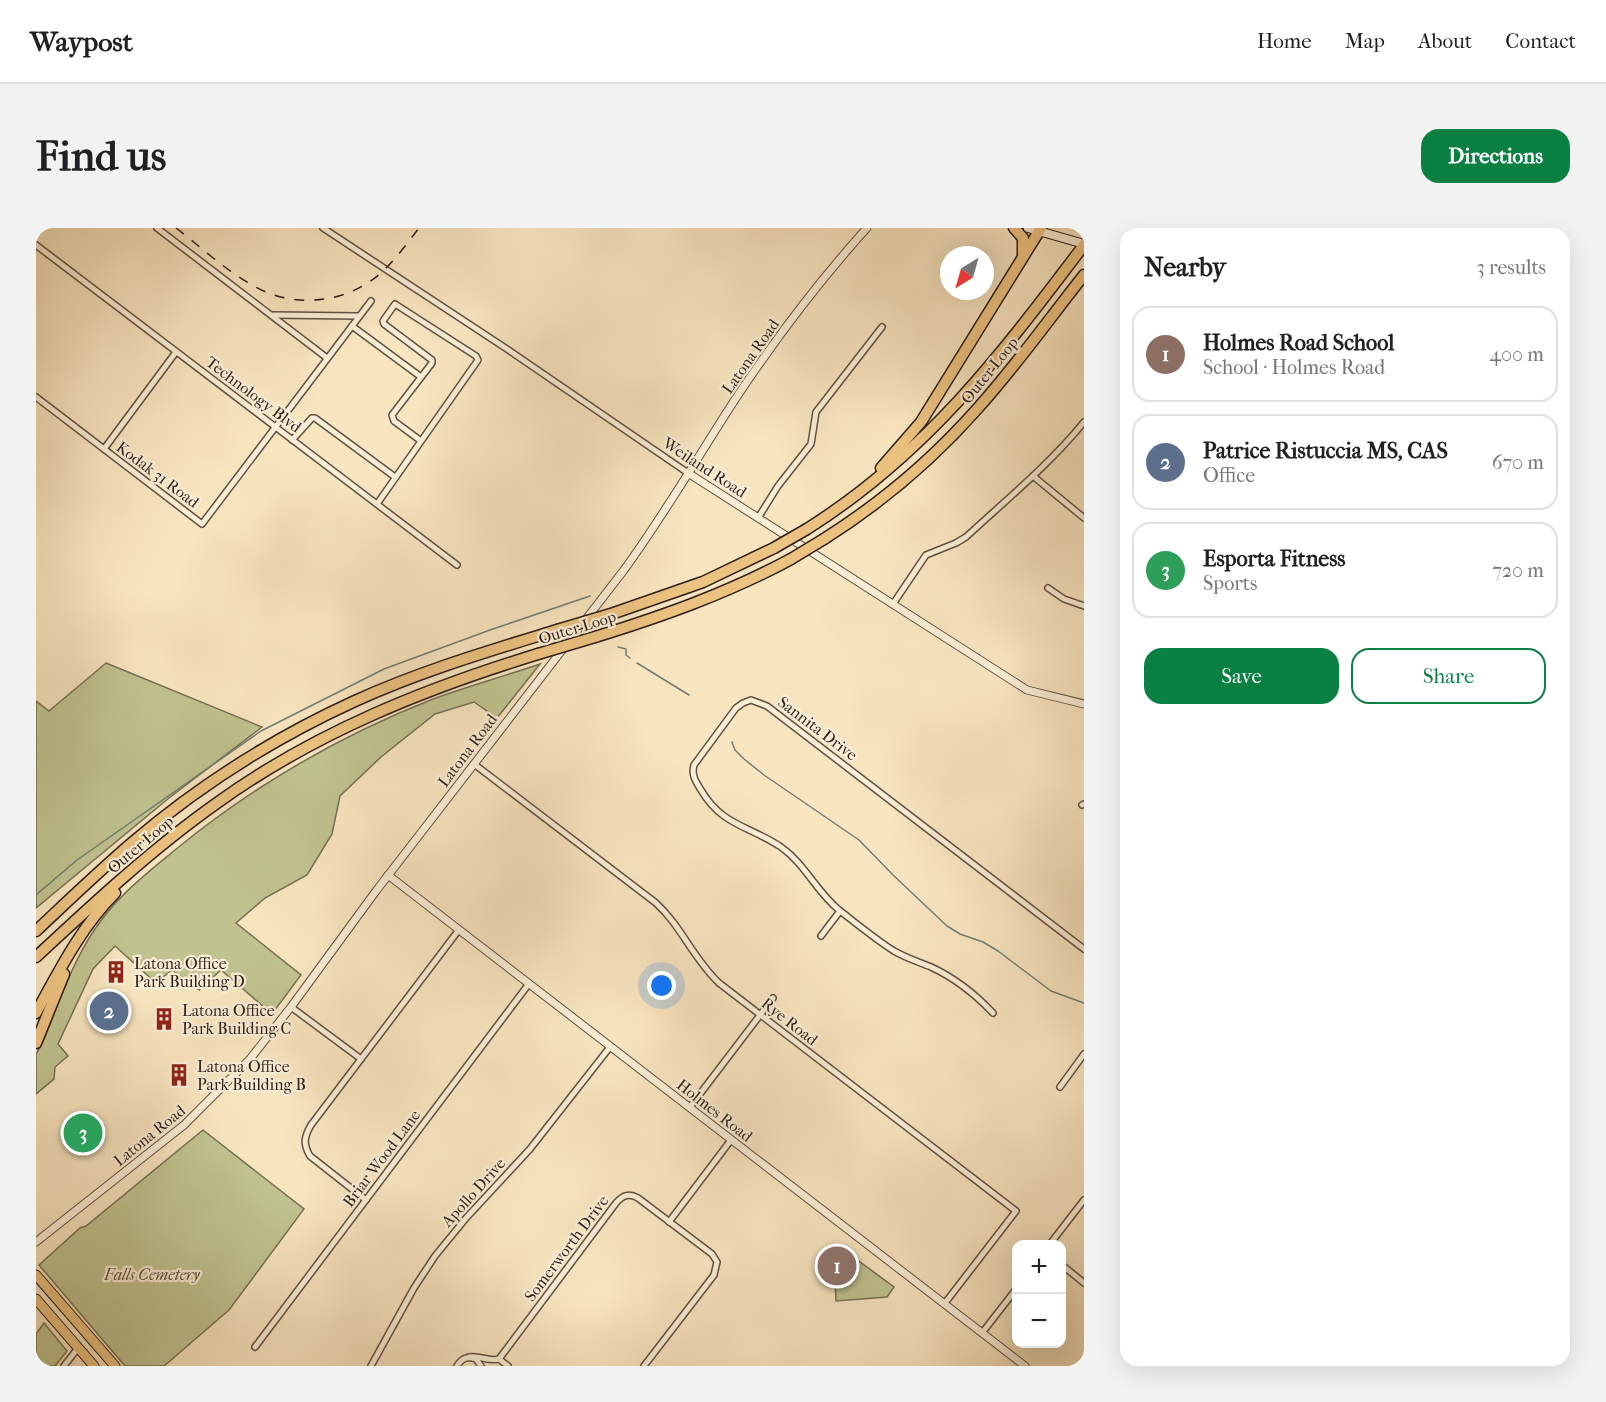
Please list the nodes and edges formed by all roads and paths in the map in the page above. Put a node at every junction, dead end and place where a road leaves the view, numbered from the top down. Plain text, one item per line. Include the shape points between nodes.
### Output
1 (156, 228) edge
2 (323, 228) edge
3 (867, 228) edge
4 (1014, 228) edge
5 (1036, 229) edge
6 (36, 245) edge
7 (1084, 245) edge
8 (1023, 256) junction
9 (1084, 275) edge
10 (371, 301) dead end
11 (271, 315) junction
12 (359, 316) junction
13 (352, 326) junction
14 (882, 327) dead end
15 (176, 352) junction
16 (327, 358) junction
17 (421, 378) junction
18 (36, 397) edge
19 (1084, 422) edge
20 (275, 427) junction
21 (292, 440) junction
22 (421, 441) junction
23 (104, 449) junction
24 (688, 473) junction
25 (1033, 476) junction
26 (395, 477) junction
27 (851, 499) junction
28 (377, 504) junction
29 (758, 518) junction
30 (1084, 518) edge
31 (457, 565) dead end
32 (1048, 588) dead end
33 (893, 604) junction
34 (1084, 606) edge
35 (1084, 704) edge
36 (474, 764) junction
37 (185, 827) junction
38 (388, 875) junction
39 (82, 888) junction
40 (840, 910) junction
41 (36, 924) edge
42 (85, 929) junction
43 (36, 931) edge
44 (458, 931) junction
45 (820, 936) dead end
46 (1084, 949) edge
47 (36, 957) edge
48 (528, 984) junction
49 (772, 998) dead end
50 (291, 1007) junction
51 (36, 1013) edge
52 (993, 1013) dead end
53 (760, 1015) junction
54 (36, 1043) edge
55 (610, 1047) junction
56 (1084, 1054) edge
57 (361, 1059) junction
58 (1060, 1087) dead end
59 (690, 1107) junction
60 (731, 1140) junction
61 (366, 1200) junction
62 (1084, 1200) edge
63 (669, 1222) junction
64 (1054, 1240) edge
65 (36, 1242) edge
66 (1066, 1267) edge
67 (36, 1275) edge
68 (1084, 1283) edge
69 (1012, 1294) edge
70 (36, 1299) edge
71 (945, 1303) junction
72 (982, 1333) junction
73 (255, 1347) dead end
74 (78, 1348) junction
75 (469, 1357) junction
76 (499, 1359) junction
77 (64, 1366) edge
78 (94, 1366) edge
79 (116, 1366) edge
80 (371, 1366) edge
81 (457, 1366) edge
82 (481, 1366) edge
83 (508, 1366) edge
84 (644, 1366) edge
85 (1025, 1366) edge

1 - 11 street
2 - 24 street, Weiland Road
3 - 24 street, Latona Road via 771,348
4 - 8 highway via 1023,238
5 - 7 main road
5 - 8 highway
6 - 15 street, Technology Blvd
7 - 27 highway, Outer Loop via 956,405 914,448
8 - 27 highway via 921,422
9 - 37 highway, Outer Loop, bridge via 951,438 899,485 824,539 746,583 709,598 432,689 348,725 269,769
10 - 12 street, Kodak 31 Road
11 - 12 street
11 - 16 street
12 - 13 street, Kodak 31 Road
13 - 16 street, Kodak 31 Road
13 - 17 street
14 - 29 street via 816,412 811,444
15 - 20 street, Technology Blvd
15 - 23 street
16 - 20 street, Kodak 31 Road
17 - 22 street via 392,417
17 - 22 street via 432,360 384,324 394,305 478,360
18 - 23 street, Kodak 31 Road
19 - 25 street
20 - 21 street, Technology Blvd
20 - 23 street, Kodak 31 Road via 202,524
21 - 26 street via 315,418
21 - 28 street, Technology Blvd
22 - 26 street
24 - 29 street, Weiland Road
24 - 36 street, Latona Road via 626,567
25 - 30 street
25 - 33 street via 966,537 926,555
26 - 28 street
27 - 39 highway, Outer Loop, bridge via 774,548 693,586 402,681 293,732 182,803
28 - 31 street, Technology Blvd
29 - 33 street, Weiland Road
32 - 34 street
33 - 35 street, Weiland Road via 1027,690
36 - 38 street, Latona Road
36 - 53 street, Rye Road via 656,903 675,922 708,972
37 - 42 highway via 110,898
37 - 47 highway, Outer Loop
38 - 44 street, Holmes Road
38 - 50 street, Latona Road
39 - 41 highway
39 - 43 highway, Outer Loop
40 - 45 street
40 - 46 street, Sannita Drive via 818,890 789,853 726,819 711,805 695,780 692,769 696,760 743,703 756,700 767,706
40 - 52 street, Sannita Drive via 894,951 961,984
42 - 51 highway
42 - 54 highway
44 - 48 street, Holmes Road
44 - 57 street
48 - 55 street, Holmes Road
48 - 61 street, Briar Wood Lane
49 - 53 street
50 - 57 street
50 - 65 street, Latona Road via 245,1064 192,1118
53 - 59 street
53 - 71 street, Rye Road via 1016,1211
55 - 59 street, Holmes Road
55 - 80 street, Apollo Drive via 530,1149 435,1256
56 - 58 street
57 - 61 street via 311,1125 305,1144 310,1156
59 - 60 street, Holmes Road
60 - 63 street
60 - 71 street, Holmes Road
61 - 73 street, Briar Wood Lane
62 - 64 street
63 - 76 street, Somerworth Drive via 633,1196 620,1199
63 - 84 street, Somerworth Drive via 712,1254 717,1266
66 - 68 street
67 - 79 main road
69 - 72 street
70 - 74 main road
71 - 72 street, Holmes Road
72 - 85 street, Holmes Road
74 - 77 street
74 - 78 main road
75 - 76 street
75 - 81 street
75 - 82 street
76 - 83 street

